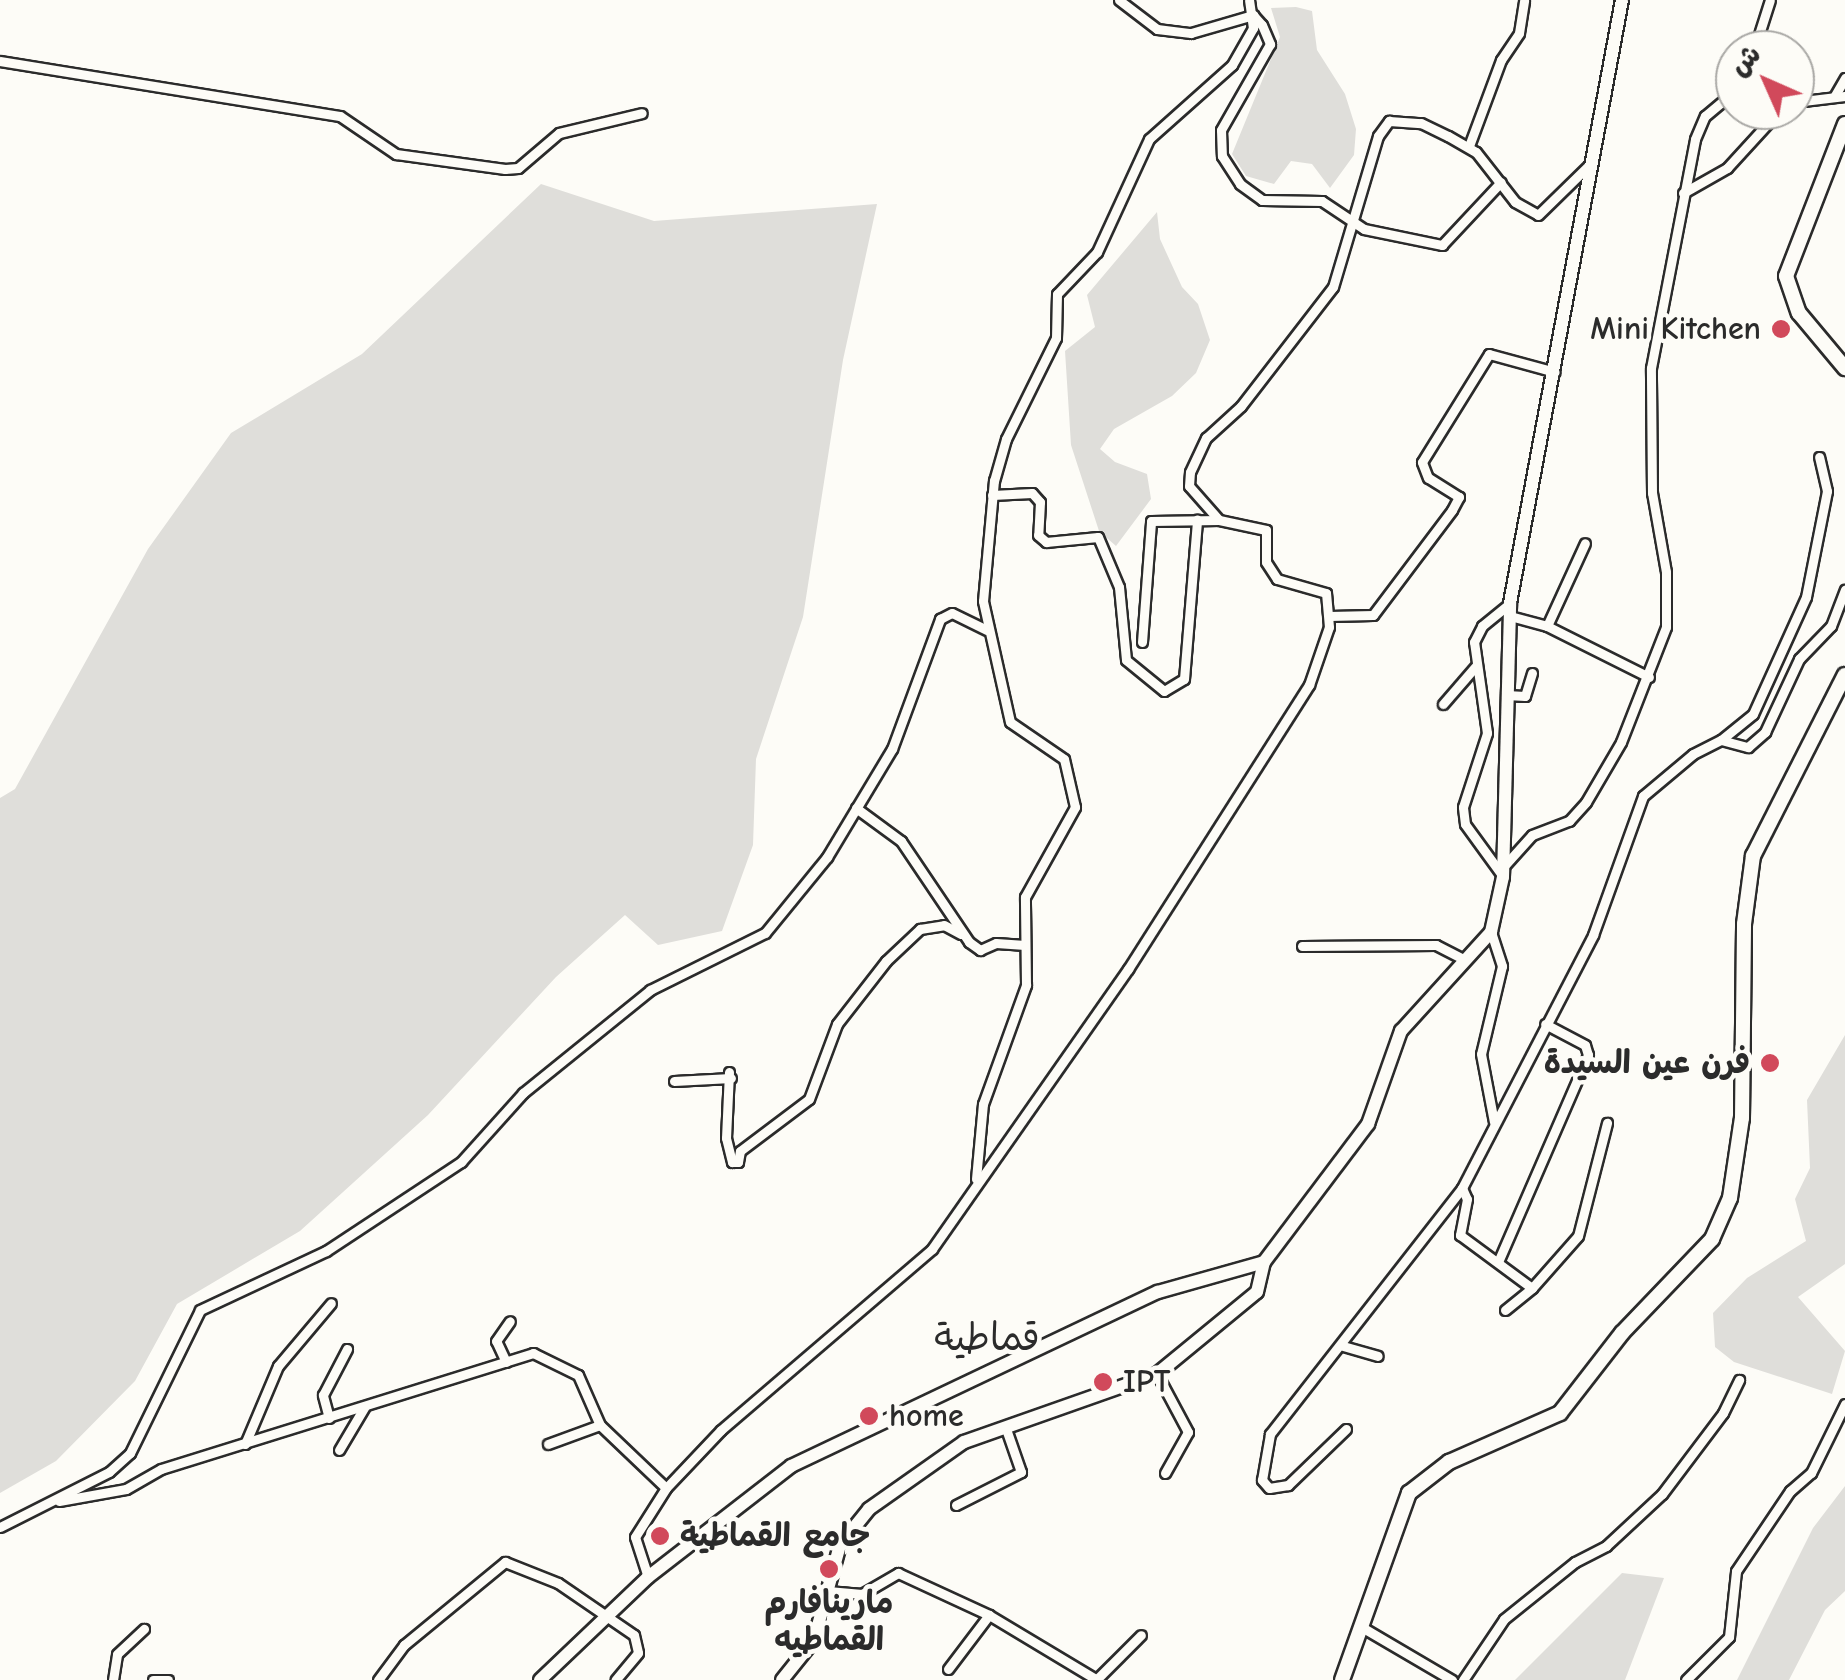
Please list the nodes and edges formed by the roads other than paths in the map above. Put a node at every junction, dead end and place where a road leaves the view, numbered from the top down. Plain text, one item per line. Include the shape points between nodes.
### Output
1 (1119, 0) edge
2 (1250, 0) edge
3 (1524, 0) edge
4 (1622, 0) edge
5 (1770, 0) edge
6 (1253, 15) junction
7 (1760, 30) edge
8 (0, 61) edge
9 (1845, 78) edge
10 (1840, 96) edge
11 (1815, 99) edge
12 (1715, 108) edge
13 (642, 113) dead end
14 (1845, 124) edge
15 (1762, 130) edge
16 (1468, 146) junction
17 (1590, 164) junction
18 (1502, 182) junction
19 (1684, 193) junction
20 (1351, 217) junction
21 (1845, 368) edge
22 (1556, 373) junction
23 (1818, 457) dead end
24 (992, 494) junction
25 (1197, 520) junction
26 (1219, 520) junction
27 (1585, 543) dead end
28 (1845, 590) edge
29 (1510, 610) junction
30 (1330, 616) junction
31 (1548, 626) junction
32 (987, 630) junction
33 (1142, 642) dead end
34 (1475, 667) junction
35 (1532, 673) dead end
36 (1845, 675) edge
37 (1648, 678) junction
38 (1506, 695) junction
39 (1443, 704) dead end
40 (1721, 740) junction
41 (856, 808) junction
42 (1504, 871) junction
43 (1491, 932) junction
44 (961, 934) junction
45 (1025, 944) junction
46 (1302, 946) dead end
47 (1462, 958) junction
48 (1546, 1024) junction
49 (674, 1081) dead end
50 (1494, 1123) junction
51 (1607, 1123) dead end
52 (976, 1179) junction
53 (1462, 1188) junction
54 (1264, 1262) junction
55 (1498, 1262) junction
56 (1532, 1288) junction
57 (330, 1303) dead end
58 (1505, 1310) dead end
59 (510, 1321) dead end
60 (1343, 1346) junction
61 (347, 1349) dead end
62 (1378, 1356) dead end
63 (506, 1362) junction
64 (1157, 1374) junction
65 (1739, 1380) dead end
66 (1845, 1404) edge
67 (365, 1406) junction
68 (329, 1418) junction
69 (600, 1425) junction
70 (1006, 1429) junction
71 (1346, 1430) dead end
72 (245, 1444) junction
73 (548, 1444) dead end
74 (340, 1450) dead end
75 (1165, 1474) dead end
76 (666, 1488) junction
77 (51, 1503) junction
78 (956, 1504) dead end
79 (0, 1527) edge
80 (648, 1578) junction
81 (828, 1591) junction
82 (988, 1615) junction
83 (602, 1618) junction
84 (144, 1629) dead end
85 (1365, 1629) junction
86 (1141, 1634) dead end
87 (948, 1669) dead end
88 (113, 1680) edge
89 (153, 1680) edge
90 (168, 1680) edge
91 (378, 1680) edge
92 (540, 1680) edge
93 (615, 1680) edge
94 (782, 1680) edge
95 (1097, 1680) edge
96 (1342, 1680) edge
97 (1452, 1680) edge
98 (1463, 1680) edge
99 (1686, 1680) edge

1 - 6 street via 1149,25 1181,33
2 - 6 street
3 - 16 street via 1519,33
4 - 17 main road
5 - 7 street
6 - 20 street via 1270,44 1228,108 1222,156 1240,184 1262,200 1322,201
6 - 24 street via 1245,43 1218,82 1149,139 1097,252 1056,294 1056,338 1006,439
8 - 13 street via 340,116 396,154 505,169 518,168 559,133
9 - 10 street
10 - 11 street
12 - 19 street via 1706,116
14 - 21 main road via 1786,276 1799,313
15 - 19 street via 1727,168
16 - 18 street
16 - 20 street via 1421,123 1389,121
17 - 18 street via 1538,214 1526,212
17 - 22 main road
18 - 20 street via 1442,245 1364,230
19 - 37 street via 1651,368 1652,494 1667,612
20 - 26 street via 1348,249 1333,287 1198,455 1189,486
22 - 29 main road
22 - 30 street via 1490,354 1422,462 1428,478 1459,497 1452,510 1373,616
23 - 40 street via 1827,491 1806,597 1753,714
24 - 25 street via 1032,492 1040,502 1038,535 1046,542 1098,536 1119,587 1126,660 1164,691 1184,679
24 - 32 street via 982,592
25 - 26 street
25 - 33 street via 1158,518 1147,530
26 - 30 street via 1266,530 1271,573 1291,587 1326,593
27 - 31 street
28 - 40 street via 1832,626 1799,659 1765,732 1748,748
29 - 31 street
29 - 34 street via 1482,626
29 - 38 main road
30 - 52 street via 1309,685 1280,734 1009,1144
31 - 37 street
32 - 41 street via 952,613 940,619 892,749
32 - 45 street via 1012,728 1064,760 1076,807 1025,897
34 - 39 street
34 - 42 street via 1486,733 1463,806 1466,824
35 - 38 street via 1525,696
36 - 85 main road via 1753,856 1744,924 1742,1118 1730,1198 1712,1238 1622,1333 1560,1413 1449,1462 1416,1485 1402,1507
37 - 42 street via 1586,802 1568,821 1532,835
38 - 42 main road
40 - 48 street via 1644,796 1593,935
41 - 44 street via 901,841
41 - 77 street via 827,857 765,934 650,990 523,1093 462,1162 326,1251 200,1310 130,1453 110,1472
42 - 43 main road
43 - 47 main road
43 - 50 street via 1502,966 1481,1054
44 - 45 street via 980,950
44 - 49 street via 944,925 920,929 886,962 837,1024 809,1100 740,1151 738,1162 732,1162 726,1138 730,1075
45 - 52 street via 1026,985 983,1104
46 - 47 street via 1436,945
47 - 54 main road via 1401,1030 1368,1124
48 - 50 street
48 - 55 street via 1584,1045 1588,1056
50 - 53 street
51 - 56 street via 1578,1236
52 - 76 street via 932,1249 721,1430
53 - 55 street via 1468,1199 1460,1236
53 - 60 street
54 - 64 main road via 1258,1292
54 - 80 main road via 1158,1292 824,1448 772,1478
55 - 56 street
56 - 58 street
57 - 72 street via 278,1366
59 - 63 street via 496,1341
60 - 62 street
60 - 71 street via 1270,1434 1262,1480 1268,1488 1288,1485
61 - 68 street via 323,1395
63 - 67 street
63 - 69 street via 532,1352 567,1366 578,1375
64 - 70 main road
64 - 75 street via 1188,1432
65 - 98 street via 1723,1413 1662,1494 1606,1546 1575,1562 1504,1619
66 - 99 street via 1811,1473 1790,1492 1736,1571 1729,1637
67 - 68 street
67 - 74 street
68 - 72 street
69 - 73 street
69 - 76 street
70 - 78 street via 1022,1460 1019,1475
70 - 81 main road via 945,1452 869,1509 840,1544
72 - 77 street via 161,1469 126,1489
76 - 80 street via 635,1537
77 - 79 street
80 - 83 main road
81 - 82 street via 862,1594 898,1573
81 - 94 main road via 814,1640
82 - 87 street
82 - 95 street
83 - 91 street via 558,1583 505,1562 404,1645
83 - 92 main road
83 - 93 street via 634,1635 640,1646
84 - 88 street via 117,1654
85 - 96 main road
85 - 97 street
86 - 95 street
89 - 90 street

